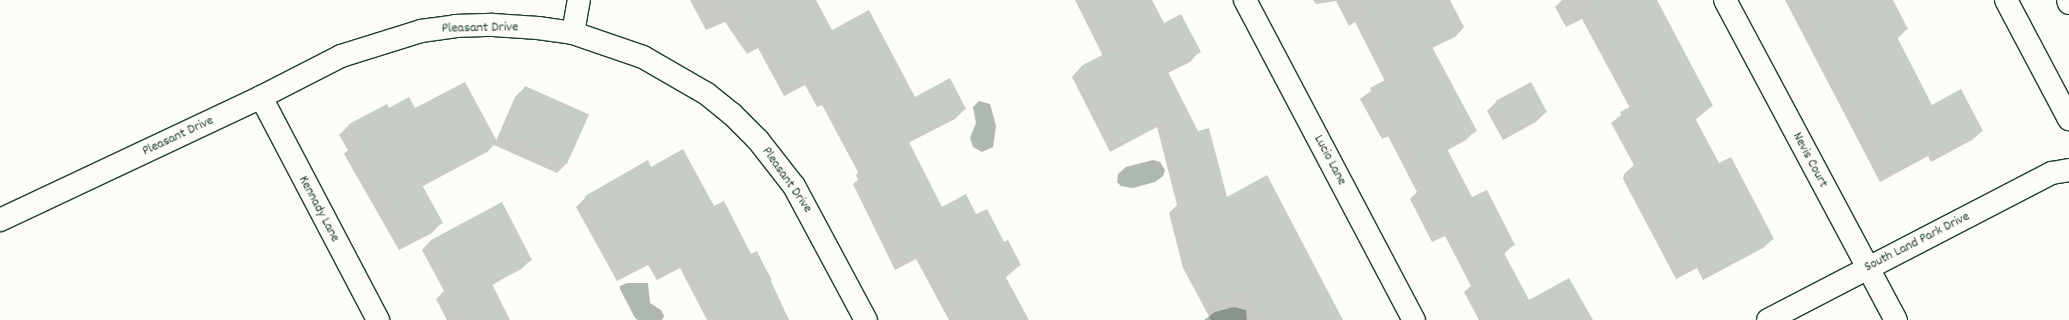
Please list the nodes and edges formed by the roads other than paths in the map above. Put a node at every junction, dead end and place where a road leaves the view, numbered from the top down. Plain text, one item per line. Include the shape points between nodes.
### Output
1 (579, 0) edge
2 (1245, 0) edge
3 (1725, 0) edge
4 (2006, 0) edge
5 (573, 33) junction
6 (261, 97) junction
7 (2069, 119) edge
8 (2069, 170) edge
9 (0, 220) edge
10 (1867, 267) junction
11 (378, 320) edge
12 (866, 320) edge
13 (1414, 320) edge
14 (1768, 320) edge
15 (1896, 320) edge

1 - 5 street
2 - 13 street, Lucio Lane
3 - 10 street, Nevis Court
4 - 7 street
5 - 6 street, Pleasant Drive via 493,25 455,26 420,32 341,56
5 - 12 street, Pleasant Drive via 644,58 707,94 732,114 773,157 794,186
6 - 9 street, Pleasant Drive
6 - 11 street, Kennady Lane
8 - 10 street, South Land Park Drive via 2052,173
10 - 14 street, South Land Park Drive
10 - 15 street, Nevis Court

